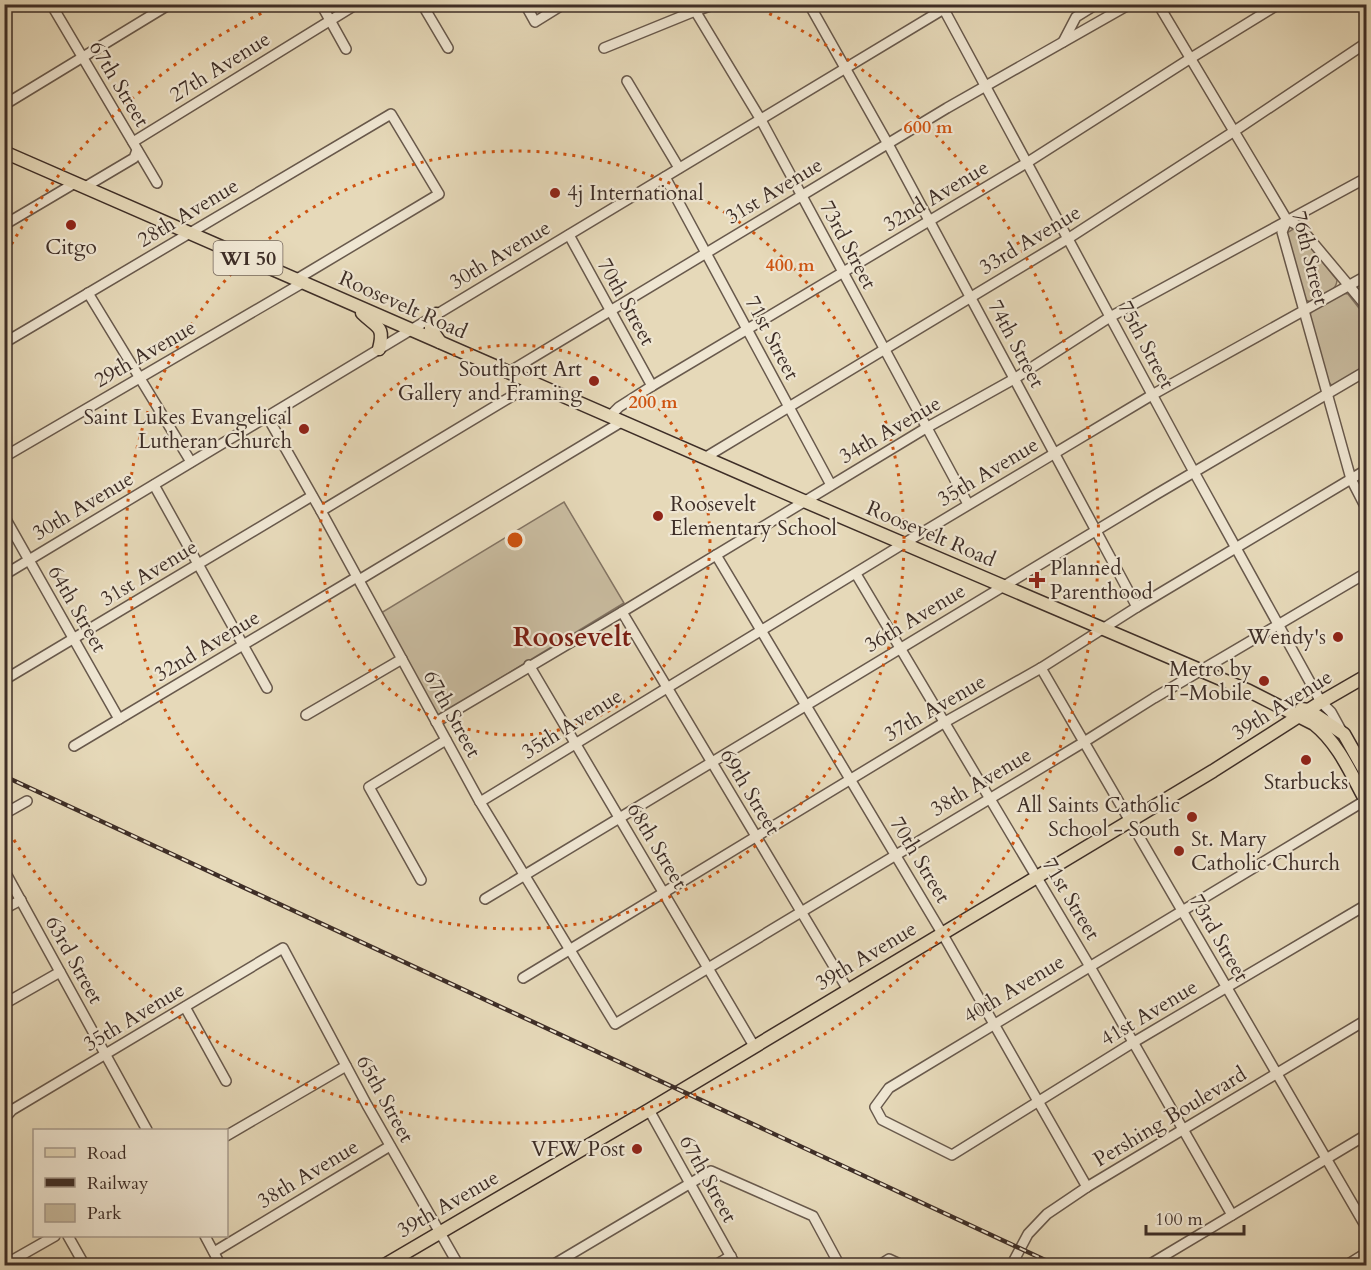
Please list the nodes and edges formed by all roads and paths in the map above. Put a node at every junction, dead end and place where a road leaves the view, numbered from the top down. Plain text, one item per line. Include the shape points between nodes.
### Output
1 (51, 4) edge
2 (170, 4) edge
3 (321, 4) edge
4 (357, 4) edge
5 (422, 4) edge
6 (525, 4) edge
7 (564, 4) edge
8 (716, 4) edge
9 (809, 4) edge
10 (1097, 4) edge
11 (1131, 4) edge
12 (1158, 4) edge
13 (1279, 4) edge
14 (946, 6) edge
15 (693, 8) edge
16 (330, 20) junction
17 (1366, 43) edge
18 (1062, 44) junction
19 (448, 48) dead end
20 (604, 48) dead end
21 (346, 49) dead end
22 (82, 58) junction
23 (1191, 58) junction
24 (845, 69) junction
25 (627, 81) dead end
26 (986, 85) junction
27 (4, 105) edge
28 (760, 120) junction
29 (1233, 132) junction
30 (888, 144) junction
31 (135, 146) junction
32 (4, 152) edge
33 (1028, 162) junction
34 (679, 168) junction
35 (664, 177) junction
36 (1366, 178) edge
37 (157, 183) dead end
38 (80, 185) junction
39 (439, 194) joint
40 (801, 195) junction
41 (1287, 220) junction
42 (929, 222) junction
43 (4, 225) edge
44 (189, 233) junction
45 (568, 236) junction
46 (1069, 238) junction
47 (706, 254) junction
48 (843, 273) junction
49 (1366, 276) edge
50 (301, 281) junction
51 (1350, 285) junction
52 (88, 293) junction
53 (970, 298) junction
54 (356, 305) junction
55 (1366, 306) edge
56 (1304, 310) junction
57 (610, 311) junction
58 (436, 314) junction
59 (1110, 317) junction
60 (410, 330) junction
61 (747, 330) junction
62 (4, 343) edge
63 (441, 343) junction
64 (379, 348) junction
65 (884, 350) junction
66 (1366, 371) edge
67 (507, 373) junction
68 (140, 378) junction
69 (1014, 379) junction
70 (530, 383) junction
71 (652, 386) junction
72 (1327, 394) junction
73 (1152, 395) junction
74 (789, 408) junction
75 (267, 416) junction
76 (610, 416) junction
77 (623, 421) junction
78 (926, 428) junction
79 (1053, 454) junction
80 (4, 457) edge
81 (706, 458) junction
82 (191, 462) junction
83 (1366, 470) edge
84 (1194, 472) junction
85 (1351, 479) junction
86 (154, 485) junction
87 (831, 485) junction
88 (312, 496) junction
89 (804, 501) junction
90 (968, 504) junction
91 (1366, 508) edge
92 (321, 511) junction
93 (4, 516) edge
94 (1096, 531) junction
95 (903, 544) junction
96 (1236, 549) junction
97 (716, 555) junction
98 (29, 561) junction
99 (198, 564) junction
100 (1366, 573) edge
101 (856, 574) junction
102 (4, 575) edge
103 (358, 579) junction
104 (1004, 585) junction
105 (1137, 607) junction
106 (622, 612) junction
107 (1278, 626) junction
108 (1103, 628) junction
109 (762, 631) junction
110 (74, 640) junction
111 (243, 646) junction
112 (901, 649) junction
113 (402, 659) junction
114 (529, 665) junction
115 (1041, 668) junction
116 (1201, 670) junction
117 (1366, 676) edge
118 (4, 680) edge
119 (667, 687) junction
120 (267, 688) dead end
121 (1321, 702) junction
122 (806, 705) junction
123 (1303, 714) junction
124 (306, 715) dead end
125 (119, 719) junction
126 (1321, 719) junction
127 (436, 722) junction
128 (945, 722) junction
129 (1344, 734) junction
130 (1328, 737) junction
131 (446, 741) junction
132 (575, 742) junction
133 (1084, 742) junction
134 (74, 746) dead end
135 (712, 763) junction
136 (1366, 773) edge
137 (851, 779) junction
138 (990, 798) junction
139 (27, 801) dead end
140 (1366, 801) edge
141 (480, 802) junction
142 (4, 814) edge
143 (620, 818) junction
144 (1130, 821) junction
145 (757, 837) junction
146 (895, 854) junction
147 (4, 870) edge
148 (524, 875) junction
149 (1037, 876) junction
150 (422, 880) dead end
151 (663, 892) junction
152 (485, 899) dead end
153 (21, 900) junction
154 (1366, 905) edge
155 (4, 909) edge
156 (1182, 910) junction
157 (801, 911) junction
158 (942, 933) junction
159 (284, 948) joint
160 (569, 950) junction
161 (1089, 965) junction
162 (708, 968) junction
163 (60, 972) junction
164 (523, 978) dead end
165 (1227, 988) junction
166 (848, 990) junction
167 (4, 1004) edge
168 (185, 1007) junction
169 (1366, 1020) edge
170 (993, 1023) junction
171 (615, 1024) joint
172 (1134, 1042) junction
173 (754, 1046) junction
174 (106, 1055) junction
175 (346, 1066) junction
176 (1277, 1074) junction
177 (226, 1081) dead end
178 (1040, 1102) junction
179 (649, 1110) junction
180 (4, 1119) edge
181 (146, 1129) edge
182 (1184, 1130) junction
183 (228, 1135) edge
184 (1366, 1135) edge
185 (390, 1146) junction
186 (952, 1155) joint
187 (1327, 1158) junction
188 (690, 1183) junction
189 (1088, 1187) junction
190 (1232, 1215) junction
191 (1366, 1227) edge
192 (440, 1232) junction
193 (53, 1237) edge
194 (69, 1237) edge
195 (206, 1237) edge
196 (214, 1252) junction
197 (1366, 1253) edge
198 (731, 1256) junction
199 (4, 1265) edge
200 (85, 1266) edge
201 (221, 1266) edge
202 (383, 1266) edge
203 (459, 1266) edge
204 (551, 1266) edge
205 (714, 1266) edge
206 (736, 1266) edge
207 (840, 1266) edge
208 (878, 1266) edge
209 (904, 1266) edge
210 (1011, 1266) edge
211 (1147, 1266) edge
212 (1345, 1266) edge

1 - 22 street, 67th Street
2 - 22 street
3 - 16 street
4 - 16 street, 27th Avenue
5 - 19 street
6 - 7 street via 535,22
8 - 15 street
9 - 24 street, 74th Street
10 - 18 street via 1076,17
11 - 18 street, 31st Avenue
12 - 23 street, 76th Street
13 - 23 street, 32nd Avenue
14 - 24 street, 30th Avenue
14 - 26 street, 75th Street
15 - 20 street
15 - 28 street, 73rd Street
16 - 21 street
16 - 31 street, 27th Avenue
17 - 29 street, 33rd Avenue
18 - 26 street, 31st Avenue
22 - 27 street
22 - 31 street, 67th Street
23 - 29 street, 76th Street
23 - 33 street, 32nd Avenue
24 - 28 street, 30th Avenue
24 - 30 street, 74th Street
25 - 34 street
26 - 30 street, 31st Avenue
26 - 33 street, 75th Street
28 - 34 street, 30th Avenue
28 - 40 street, 73rd Street
29 - 41 street, 76th Street
29 - 46 street, 33rd Avenue
30 - 40 street, 31st Avenue
30 - 42 street, 74th Street
31 - 37 street, 67th Street
31 - 38 street, 27th Avenue via 134,158
32 - 38 main road, Roosevelt Road / WI 50
33 - 42 street, 32nd Avenue
33 - 46 street, 75th Street
34 - 35 street, 30th Avenue
35 - 45 street, 30th Avenue
35 - 47 street, 71st Street
36 - 41 street, 34th Avenue
38 - 43 street, 27th Avenue
38 - 44 main road, Roosevelt Road / WI 50
39 - 44 street, 28th Avenue via 391,114
39 - 50 street, 29th Avenue
40 - 47 street, 31st Avenue
40 - 48 street, 73rd Street
41 - 51 street via 1299,226
41 - 56 street, 76th Street via 1281,232
41 - 59 street, 34th Avenue
42 - 48 street, 32nd Avenue
42 - 53 street, 74th Street
44 - 50 main road, Roosevelt Road / WI 50
44 - 52 street, 28th Avenue
45 - 57 street, 70th Street
45 - 58 street, 30th Avenue
46 - 53 street, 33rd Avenue
46 - 59 street, 75th Street
47 - 57 street, 31st Avenue
47 - 61 street, 71st Street
48 - 61 street, 32nd Avenue
48 - 65 street, 73rd Street
49 - 51 street, 35th Avenue
50 - 54 main road, Roosevelt Road / WI 50
50 - 68 street, 29th Avenue
51 - 55 street
51 - 56 street, 35th Avenue
52 - 62 street, 28th Avenue
52 - 68 street
53 - 65 street, 33rd Avenue
53 - 69 street, 74th Street
54 - 60 main road, Roosevelt Road / WI 50
54 - 64 main road via 380,328
56 - 72 street, 76th Street
56 - 73 street, 35th Avenue
57 - 67 street, 31st Avenue
57 - 71 street, 70th Street
58 - 60 street, 30th Avenue
58 - 63 main road via 430,330
59 - 69 street, 34th Avenue
59 - 73 street, 75th Street
60 - 63 main road, Roosevelt Road / WI 50
60 - 64 street, 30th Avenue
61 - 71 street, 32nd Avenue
61 - 74 street, 71st Street
63 - 67 main road, Roosevelt Road / WI 50
64 - 75 street, 30th Avenue
65 - 74 street, 33rd Avenue
65 - 78 street, 73rd Street
66 - 72 street, 36th Avenue
67 - 70 main road, Roosevelt Road / WI 50
68 - 80 street, 29th Avenue
68 - 82 street
69 - 78 street, 34th Avenue
69 - 79 street, 74th Street
70 - 76 main road, Roosevelt Road / WI 50
70 - 92 street
71 - 76 street, 32nd Avenue
72 - 84 street, 36th Avenue
72 - 85 street, 76th Street
73 - 79 street, 35th Avenue
73 - 84 street, 75th Street
74 - 81 street, 33rd Avenue
74 - 87 street, 71st Street
75 - 82 street, 30th Avenue
75 - 88 street, 67th Street
76 - 77 main road, Roosevelt Road / WI 50
77 - 81 main road, Roosevelt Road / WI 50
77 - 103 street, 32nd Avenue
78 - 87 street, 34th Avenue
78 - 90 street, 73rd Street
79 - 90 street, 35th Avenue
79 - 94 street, 74th Street
81 - 89 main road, Roosevelt Road / WI 50
82 - 86 street, 30th Avenue
83 - 85 street, 37th Avenue
84 - 94 street, 36th Avenue
84 - 96 street, 75th Street
85 - 91 street, 76th Street
85 - 96 street, 37th Avenue
86 - 98 street, 30th Avenue
86 - 99 street
87 - 89 street, 34th Avenue
88 - 92 street, 67th Street
88 - 99 street, 31st Avenue
89 - 95 main road, Roosevelt Road / WI 50
89 - 97 street, 34th Avenue
90 - 95 street, 35th Avenue
92 - 103 street, 67th Street
93 - 98 street, 64th Street
94 - 104 street, 36th Avenue
94 - 105 street, 74th Street
95 - 101 street, 35th Avenue
95 - 104 main road, Roosevelt Road / WI 50
96 - 105 street, 37th Avenue
96 - 107 street, 75th Street
97 - 106 street, 34th Avenue
97 - 109 street, 70th Street
98 - 102 street, 30th Avenue
98 - 110 street, 64th Street
99 - 110 street, 31st Avenue
99 - 111 street
100 - 107 street, 38th Avenue
101 - 109 street, 35th Avenue
101 - 112 street, 71st Street
103 - 111 street, 32nd Avenue
103 - 113 street, 67th Street
104 - 108 main road, Roosevelt Road / WI 50
104 - 112 street, 36th Avenue
105 - 108 street, 37th Avenue
106 - 114 street, 34th Avenue
106 - 119 street, 69th Street
107 - 116 street, 38th Avenue
107 - 121 street, 75th Street
108 - 115 street, 37th Avenue
108 - 116 main road, Roosevelt Road / WI 50
109 - 119 street, 35th Avenue
109 - 122 street, 70th Street
110 - 118 street, 31st Avenue
110 - 125 street, 64th Street
111 - 120 street
111 - 125 street, 32nd Avenue
112 - 122 street, 36th Avenue
112 - 128 street, 71st Street
113 - 124 street
113 - 127 street, 67th Street
114 - 127 street, 34th Avenue
114 - 132 street, 68th Street
115 - 128 street, 37th Avenue
115 - 133 street, 73rd Street
116 - 123 main road, Roosevelt Road / WI 50
116 - 133 street, 38th Avenue
117 - 121 main road, 39th Avenue
119 - 132 street, 35th Avenue
119 - 135 street, 69th Street
121 - 123 main road, 39th Avenue
121 - 126 street, 75th Street
121 - 129 street, 75th Street
122 - 135 street, 36th Avenue
122 - 137 street, 70th Street
123 - 126 main road, WI 50
123 - 130 main road, WI 50
123 - 144 main road, 39th Avenue
125 - 134 street, 32nd Avenue
126 - 129 main road, WI 50
126 - 130 street, 75th Street
127 - 131 street, 67th Street
128 - 137 street, 37th Avenue
128 - 138 street, 71st Street
129 - 136 main road, WI 50
130 - 140 main road, WI 50
131 - 141 street, 67th Street
131 - 150 street via 369,787
132 - 141 street, 35th Avenue
132 - 143 street, 68th Street
133 - 138 street, 38th Avenue
133 - 144 street, 73rd Street
135 - 143 street, 36th Avenue
135 - 145 street, 69th Street
137 - 145 street, 37th Avenue
137 - 146 street, 70th Street
138 - 146 street, 38th Avenue
138 - 149 street, 71st Street
139 - 142 street
140 - 156 street, 40th Avenue
141 - 148 street, 67th Street
143 - 148 street, 36th Avenue
143 - 151 street, 68th Street
144 - 149 main road, 39th Avenue
144 - 156 street, 73rd Street
145 - 151 street, 37th Avenue
145 - 157 street, 69th Street
146 - 157 street, 38th Avenue
146 - 158 street, 70th Street
147 - 153 street, 63rd Street
148 - 152 street, 36th Avenue
148 - 160 street, 67th Street
149 - 158 main road, 39th Avenue
149 - 161 street, 71st Street
151 - 160 street, 37th Avenue
151 - 162 street, 68th Street
153 - 155 street
153 - 163 street, 63rd Street
154 - 165 street, 41st Avenue
156 - 161 street, 40th Avenue
156 - 165 street, 73rd Street
157 - 162 street, 38th Avenue
157 - 166 street, 69th Street
158 - 166 main road, 39th Avenue
158 - 170 street, 70th Street
159 - 168 street, 35th Avenue
159 - 175 street, 65th Street
160 - 164 street, 37th Avenue
160 - 171 street, 67th Street
161 - 170 street, 40th Avenue
161 - 172 street, 71st Street
162 - 171 street, 38th Avenue
162 - 173 street, 68th Street
163 - 167 street
163 - 174 street, 63rd Street
165 - 172 street, 41st Avenue
165 - 176 street, 73rd Street
166 - 173 main road, 39th Avenue
168 - 174 street, 35th Avenue
168 - 177 street
169 - 176 street, Pershing Boulevard
170 - 178 street, 70th Street
170 - 186 street, 40th Avenue via 889,1088 875,1107 882,1120
172 - 178 street, 41st Avenue
172 - 182 street, 71st Street
173 - 179 main road, 39th Avenue
174 - 180 street, 35th Avenue via 12,1110
174 - 181 street, 63rd Street
175 - 183 street
175 - 185 street, 65th Street
176 - 182 street, Pershing Boulevard
176 - 187 street, 73rd Street
178 - 186 street, 41st Avenue
178 - 189 street, 70th Street
179 - 188 street, 67th Street
179 - 192 main road, 39th Avenue
182 - 189 street, Pershing Boulevard
182 - 190 street, 71st Street
184 - 187 street
185 - 192 street, 65th Street
185 - 196 street, 38th Avenue
187 - 190 street
187 - 191 street, 73rd Street
188 - 198 street, 67th Street
188 - 204 street
188 - 207 street via 711,1171 813,1216
189 - 210 street, Pershing Boulevard via 1047,1214 1028,1234
190 - 211 street
192 - 202 main road, 39th Avenue
192 - 203 street, 65th Street
193 - 199 street
194 - 200 street
195 - 196 street
196 - 201 street
197 - 212 street
198 - 205 street
198 - 206 street, 67th Street
208 - 209 street via 889,1258

